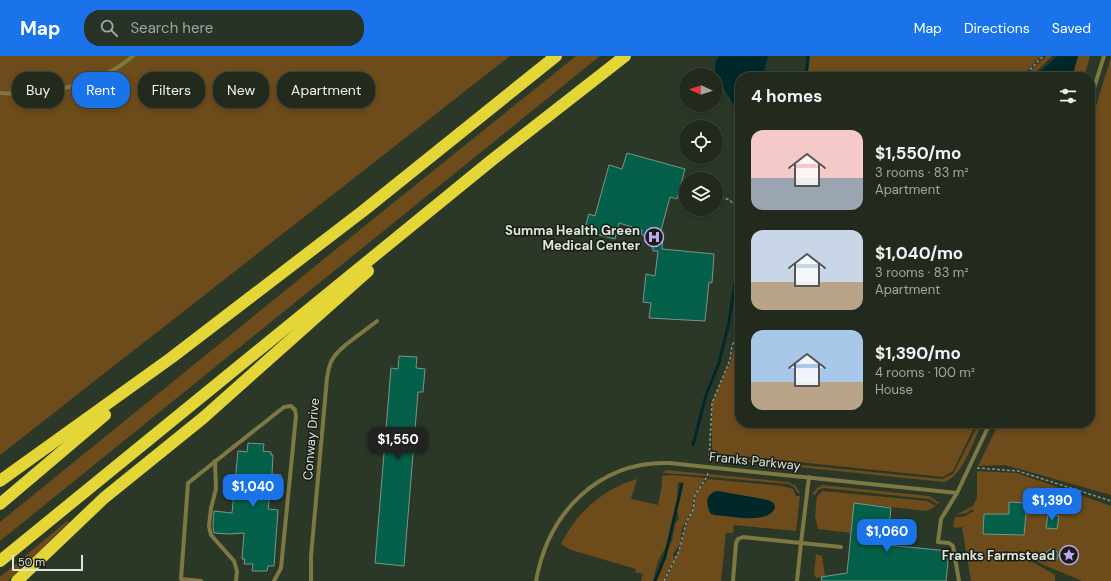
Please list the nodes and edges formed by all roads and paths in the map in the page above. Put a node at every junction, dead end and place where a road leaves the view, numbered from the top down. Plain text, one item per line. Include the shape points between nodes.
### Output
1 (133, 56) edge
2 (556, 56) edge
3 (625, 56) edge
4 (1043, 56) edge
5 (1104, 56) edge
6 (1028, 72) edge
7 (1095, 85) edge
8 (0, 93) edge
9 (492, 160) junction
10 (723, 198) edge
11 (735, 203) edge
12 (378, 321) dead end
13 (735, 342) edge
14 (171, 358) junction
15 (988, 428) edge
16 (215, 461) junction
17 (708, 466) junction
18 (969, 468) junction
19 (809, 477) junction
20 (0, 481) edge
21 (957, 493) junction
22 (1111, 501) edge
23 (0, 504) edge
24 (801, 543) junction
25 (841, 547) dead end
26 (0, 561) edge
27 (17, 581) edge
28 (201, 581) edge
29 (236, 581) edge
30 (274, 581) edge
31 (311, 581) edge
32 (536, 581) edge
33 (664, 581) edge
34 (733, 581) edge
35 (797, 581) edge
36 (959, 581) edge

1 - 8 lane via 109,72 80,83 54,90
2 - 14 highway via 363,211
3 - 9 highway
4 - 6 path
5 - 7 lane
9 - 26 highway
9 - 27 highway via 203,418 104,498
10 - 11 path
12 - 31 lane, Conway Drive via 342,349 329,368 311,556
13 - 17 path via 712,403
14 - 20 highway
14 - 23 highway
15 - 18 lane
16 - 28 lane via 188,482 181,579
16 - 29 lane via 216,489 209,526 211,535 234,561
16 - 30 lane via 284,407 291,406 295,410 281,568
17 - 19 lane, Franks Parkway
17 - 32 lane, Franks Parkway via 644,463 623,469 595,483 571,506 551,535
17 - 33 path via 707,477 695,495 693,510 686,523 679,551
18 - 21 lane
18 - 22 path via 1018,471
19 - 21 lane, Franks Parkway
19 - 24 lane
21 - 36 lane via 941,519 938,542 953,546
24 - 25 lane
24 - 34 lane via 743,537 738,539
24 - 35 lane

